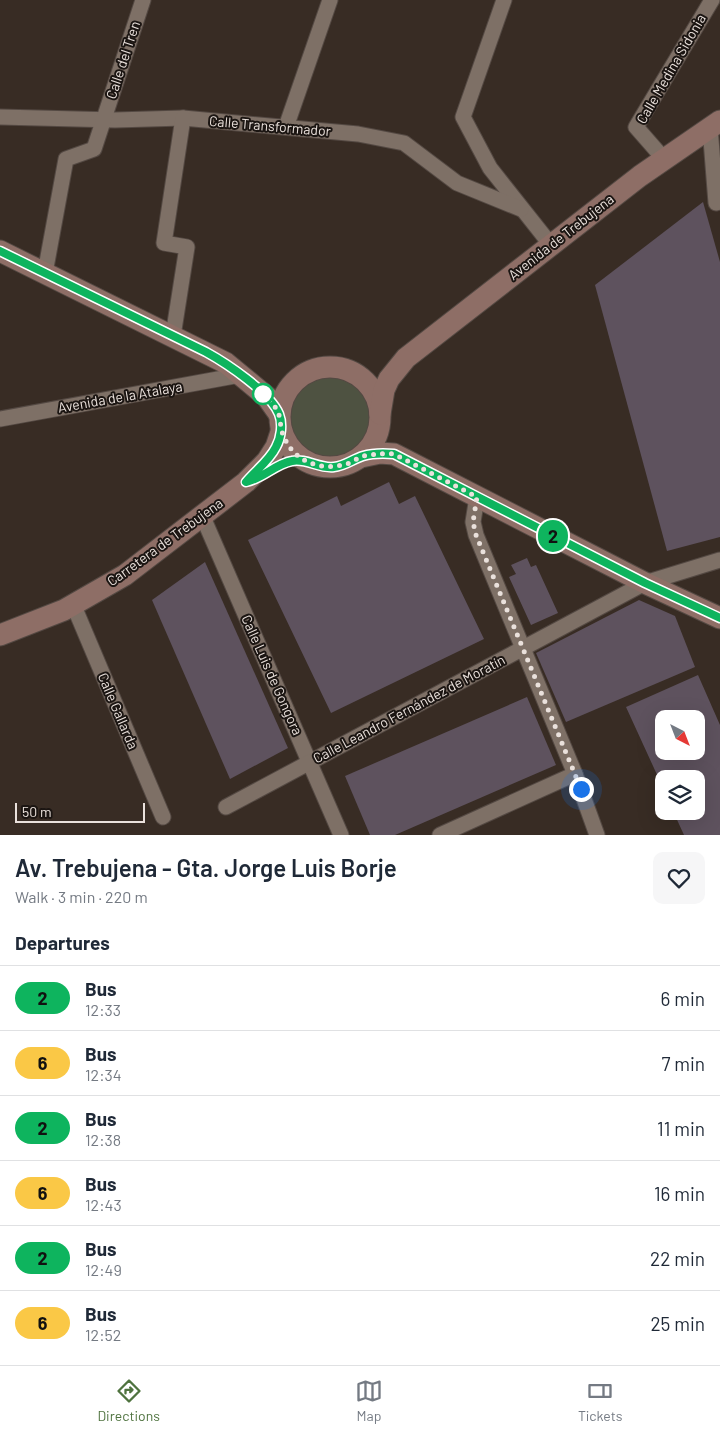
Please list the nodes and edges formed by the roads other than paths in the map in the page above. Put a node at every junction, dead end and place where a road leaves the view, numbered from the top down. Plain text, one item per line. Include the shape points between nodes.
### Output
1 (143, 0) edge
2 (330, 0) edge
3 (504, 0) edge
4 (712, 0) edge
5 (0, 117) edge
6 (183, 118) junction
7 (104, 120) junction
8 (715, 124) edge
9 (286, 127) junction
10 (664, 159) junction
11 (720, 202) edge
12 (521, 209) junction
13 (551, 245) junction
14 (0, 251) edge
15 (45, 273) junction
16 (173, 336) junction
17 (406, 358) junction
18 (354, 372) junction
19 (240, 375) junction
20 (296, 380) junction
21 (380, 414) junction
22 (0, 419) edge
23 (280, 423) junction
24 (361, 457) junction
25 (304, 460) junction
26 (246, 482) junction
27 (477, 497) junction
28 (202, 515) junction
29 (720, 560) edge
30 (645, 583) junction
31 (73, 604) junction
32 (720, 618) edge
33 (0, 635) edge
34 (522, 648) junction
35 (310, 762) junction
36 (575, 774) junction
37 (226, 807) dead end
38 (163, 817) dead end
39 (342, 835) edge
40 (440, 835) edge
41 (597, 835) edge

1 - 7 street, Calle del Tren
2 - 9 street
3 - 12 street via 463,117 490,168
4 - 10 street, Calle Medina Sidonia via 636,127
5 - 7 street, Calle Transformador
6 - 7 street, Calle Transformador
6 - 9 street, Calle Transformador
6 - 16 street via 164,243 187,247
7 - 15 street, Calle del Tren via 94,149 66,159
8 - 10 street, Avenida de Trebujena
8 - 11 street via 716,203
9 - 12 street, Calle Transformador via 358,134 404,143 457,183
10 - 13 street, Avenida de Trebujena
12 - 13 street
13 - 17 street, Avenida de Trebujena
14 - 15 street
15 - 16 street
16 - 19 street via 226,363
17 - 18 street, Avenida de Trebujena via 374,370
17 - 21 street, Avenida de Trebujena via 384,390
18 - 20 street via 328,366 314,369
18 - 21 street via 369,384 377,398
19 - 20 street via 277,381
19 - 22 street, Avenida de la Atalaya
19 - 23 street via 267,397
20 - 23 street via 282,400
21 - 24 street via 379,430
23 - 25 street via 286,443
23 - 26 street, Carretera de Trebujena via 276,447
24 - 25 street via 333,467 318,466
24 - 27 street via 394,454
25 - 26 street, Carretera de Trebujena via 292,461
26 - 28 street, Carretera de Trebujena
27 - 30 street
27 - 34 street via 473,522 476,535
28 - 31 street, Carretera de Trebujena via 125,575
28 - 35 street, Calle Luis de Gongora
29 - 30 street, Calle Leandro Fernández de Moratín
30 - 32 street
30 - 34 street, Calle Leandro Fernández de Moratín
31 - 33 street, Carretera de Trebujena
31 - 38 street, Calle Gallarda
34 - 35 street, Calle Leandro Fernández de Moratín
34 - 36 street
35 - 37 street, Calle Leandro Fernández de Moratín
35 - 39 street, Calle Luis de Gongora
36 - 40 street
36 - 41 street

